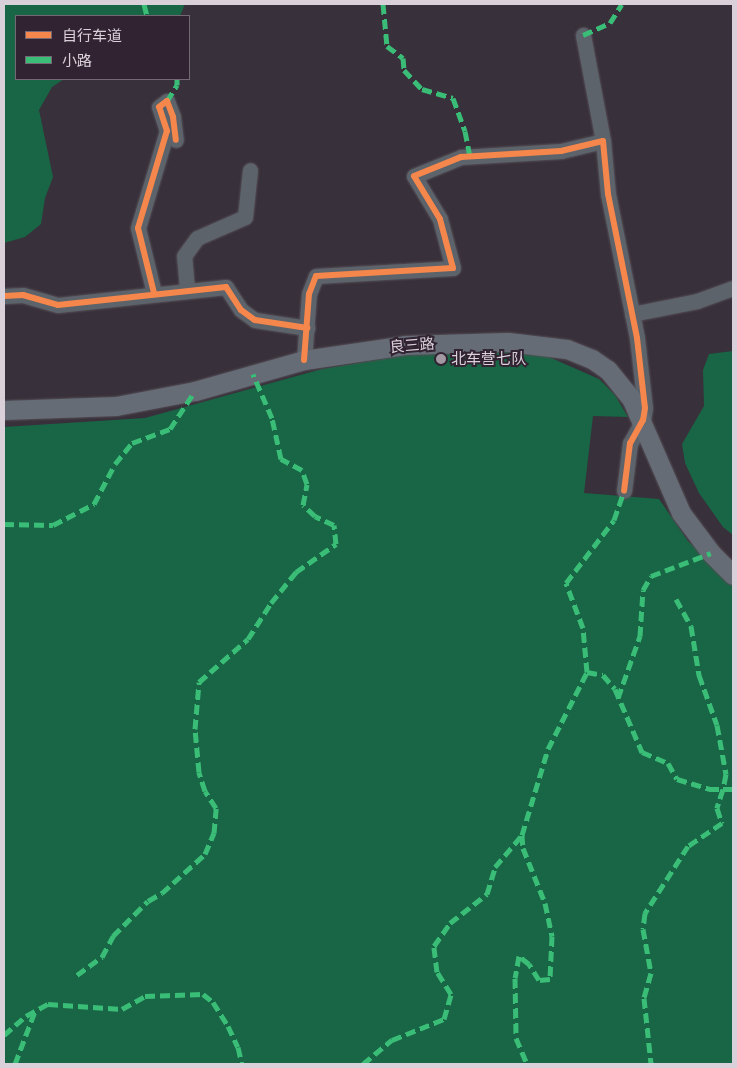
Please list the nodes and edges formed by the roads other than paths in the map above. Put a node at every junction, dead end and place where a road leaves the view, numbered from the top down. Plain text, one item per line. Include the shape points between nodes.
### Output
1 (583, 35) dead end
2 (176, 140) dead end
3 (603, 141) junction
4 (250, 170) dead end
5 (733, 288) edge
6 (187, 289) junction
7 (154, 293) junction
8 (4, 296) edge
9 (632, 314) junction
10 (307, 328) junction
11 (304, 360) junction
12 (4, 410) edge
13 (643, 420) junction
14 (624, 491) dead end
15 (733, 576) edge

1 - 3 street
2 - 7 street via 173,117 166,100 159,107 167,131 138,228
3 - 9 street via 608,194
3 - 10 street via 561,151 461,157 414,176 440,219 453,268 316,276 309,294
4 - 6 street via 244,217 197,238 184,256
5 - 9 street via 697,301
6 - 7 street
6 - 10 street via 226,287 241,310 256,320
7 - 8 street via 58,305 22,295
9 - 13 street via 643,385
10 - 11 street
11 - 12 main road, 良三路 via 157,400 80,410
11 - 13 main road, 良三路 via 367,349 441,342 508,342 567,349 608,370 631,398
13 - 14 street via 630,443
13 - 15 main road, 良三路 via 681,512 711,553

